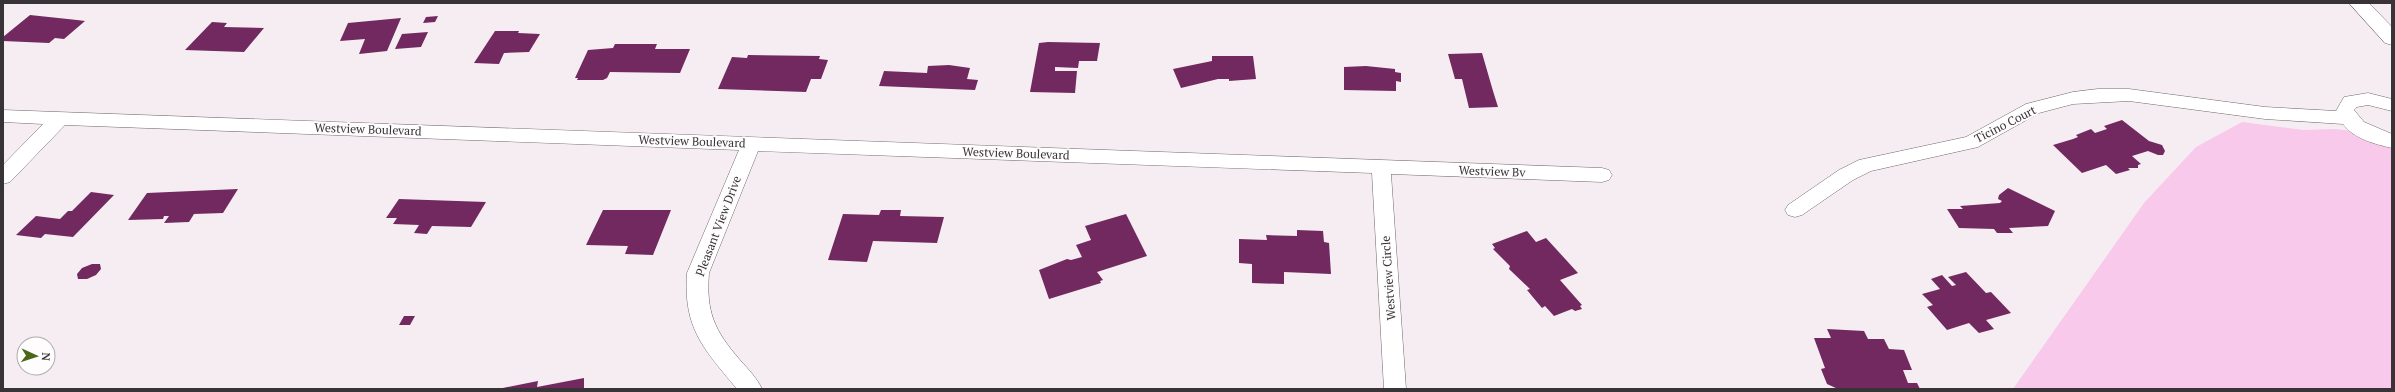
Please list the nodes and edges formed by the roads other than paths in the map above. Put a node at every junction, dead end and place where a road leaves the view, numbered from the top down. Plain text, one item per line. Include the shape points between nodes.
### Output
1 (2358, 3) edge
2 (2392, 39) edge
3 (2392, 105) edge
4 (3, 116) edge
5 (60, 118) junction
6 (2349, 118) junction
7 (2392, 141) edge
8 (751, 144) junction
9 (1382, 167) junction
10 (1602, 175) dead end
11 (3, 177) edge
12 (1795, 210) dead end
13 (751, 389) edge
14 (1395, 389) edge

1 - 2 street
3 - 6 street via 2375,100 2355,99 2346,106
4 - 5 street, Westview Boulevard
5 - 8 street, Westview Boulevard
5 - 11 street
6 - 7 street via 2364,131
6 - 12 street, Ticino Court via 2265,113 2129,96 2098,95 2073,98 2026,111 1972,142 1866,165 1846,175
8 - 9 street, Westview Boulevard
8 - 13 street, Pleasant View Drive via 698,273 695,293 698,315 706,333
9 - 10 street, Westview Bv
9 - 14 street, Westview Circle

